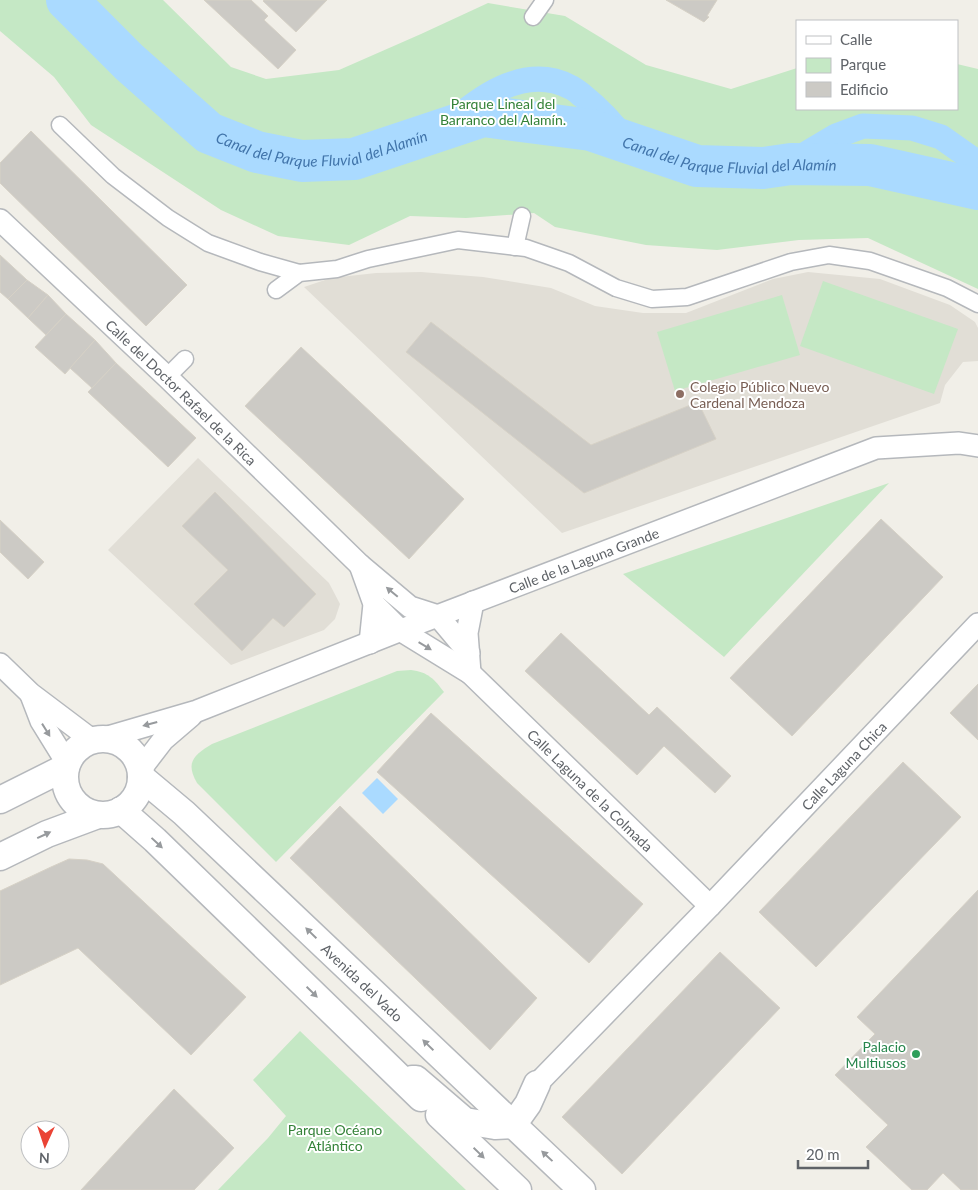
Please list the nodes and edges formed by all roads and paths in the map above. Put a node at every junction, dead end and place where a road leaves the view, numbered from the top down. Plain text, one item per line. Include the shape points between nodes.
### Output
1 (544, 0) edge
2 (533, 17) dead end
3 (60, 125) dead end
4 (522, 216) dead end
5 (0, 220) edge
6 (515, 247) junction
7 (299, 273) junction
8 (276, 290) dead end
9 (978, 304) edge
10 (185, 359) dead end
11 (167, 376) junction
12 (978, 446) edge
13 (360, 565) junction
14 (473, 602) junction
15 (374, 604) junction
16 (438, 616) junction
17 (407, 621) junction
18 (978, 624) edge
19 (370, 642) junction
20 (470, 663) junction
21 (0, 664) edge
22 (31, 694) junction
23 (197, 711) junction
24 (96, 739) junction
25 (67, 765) junction
26 (141, 773) junction
27 (0, 800) edge
28 (110, 813) junction
29 (0, 857) edge
30 (710, 906) junction
31 (537, 1084) joint
32 (413, 1091) junction
33 (503, 1121) junction
34 (512, 1185) edge
35 (582, 1190) edge

1 - 2 street
3 - 7 street via 113,176 168,218 208,243
4 - 6 street
5 - 11 street, Calle del Doctor Rafael de la Rica
6 - 7 street via 458,240 337,268
6 - 9 street via 569,263 616,288 652,300 687,297 791,262 829,255 870,261 947,288
7 - 8 street
10 - 11 street
11 - 13 street, Calle del Doctor Rafael de la Rica
12 - 14 street, Calle de la Laguna Grande via 959,443 876,448
13 - 15 street
17 -> 13 street, Calle del Doctor Rafael de la Rica
14 - 16 street, Calle de la Laguna Grande
14 - 20 street via 467,633
15 - 17 street
15 - 19 street
16 - 17 street, Calle de la Laguna Grande
16 - 20 street
17 - 19 street, Calle de la Laguna Grande
17 -> 20 street
18 - 30 street, Calle Laguna Chica
19 - 23 street, Calle de la Laguna Grande
20 - 30 street, Calle Laguna de la Colmada
21 - 22 street
22 - 24 street
22 -> 25 street via 40,721
23 -> 24 street, Calle de la Laguna Grande
23 - 26 street, Calle de la Laguna Grande via 163,740
24 - 25 street via 77,749
24 - 26 street via 112,740 130,750
25 - 27 street
25 - 28 street via 65,780 76,803 86,811
26 - 28 street via 136,796 129,805
33 -> 26 street, Avenida del Vado
29 -> 28 street via 46,834
28 -> 32 street via 155,840
30 - 31 street, Calle Laguna Chica
31 - 33 street via 528,1104
32 - 33 street via 416,1079 465,1121
32 -> 34 street
33 - 34 street via 499,1144
35 -> 33 street, Avenida del Vado

